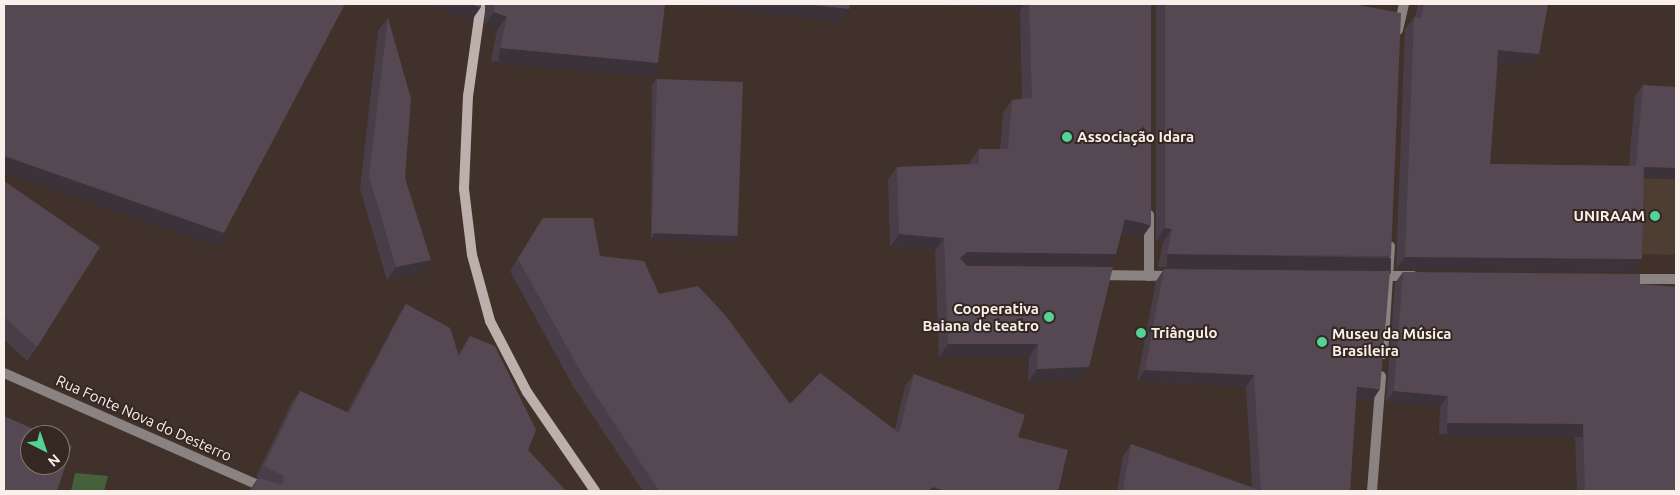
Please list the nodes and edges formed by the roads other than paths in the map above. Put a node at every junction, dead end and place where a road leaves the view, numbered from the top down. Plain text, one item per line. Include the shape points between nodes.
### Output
1 (481, 4) edge
2 (1401, 4) edge
3 (1396, 43) edge
4 (1149, 198) edge
5 (1390, 237) edge
6 (1082, 275) edge
7 (1149, 276) junction
8 (1188, 276) edge
9 (1360, 276) edge
10 (1389, 276) junction
11 (1429, 276) edge
12 (1617, 279) edge
13 (1676, 279) edge
14 (4, 373) edge
15 (271, 491) edge
16 (595, 491) edge
17 (1372, 491) edge

1 - 16 main road via 468,96 464,189 472,255 490,321 513,365
2 - 3 street
4 - 7 street
5 - 10 street
6 - 7 street
7 - 8 street
9 - 10 street
10 - 11 street
10 - 17 street
12 - 13 street
14 - 15 street, Rua Fonte Nova do Desterro

